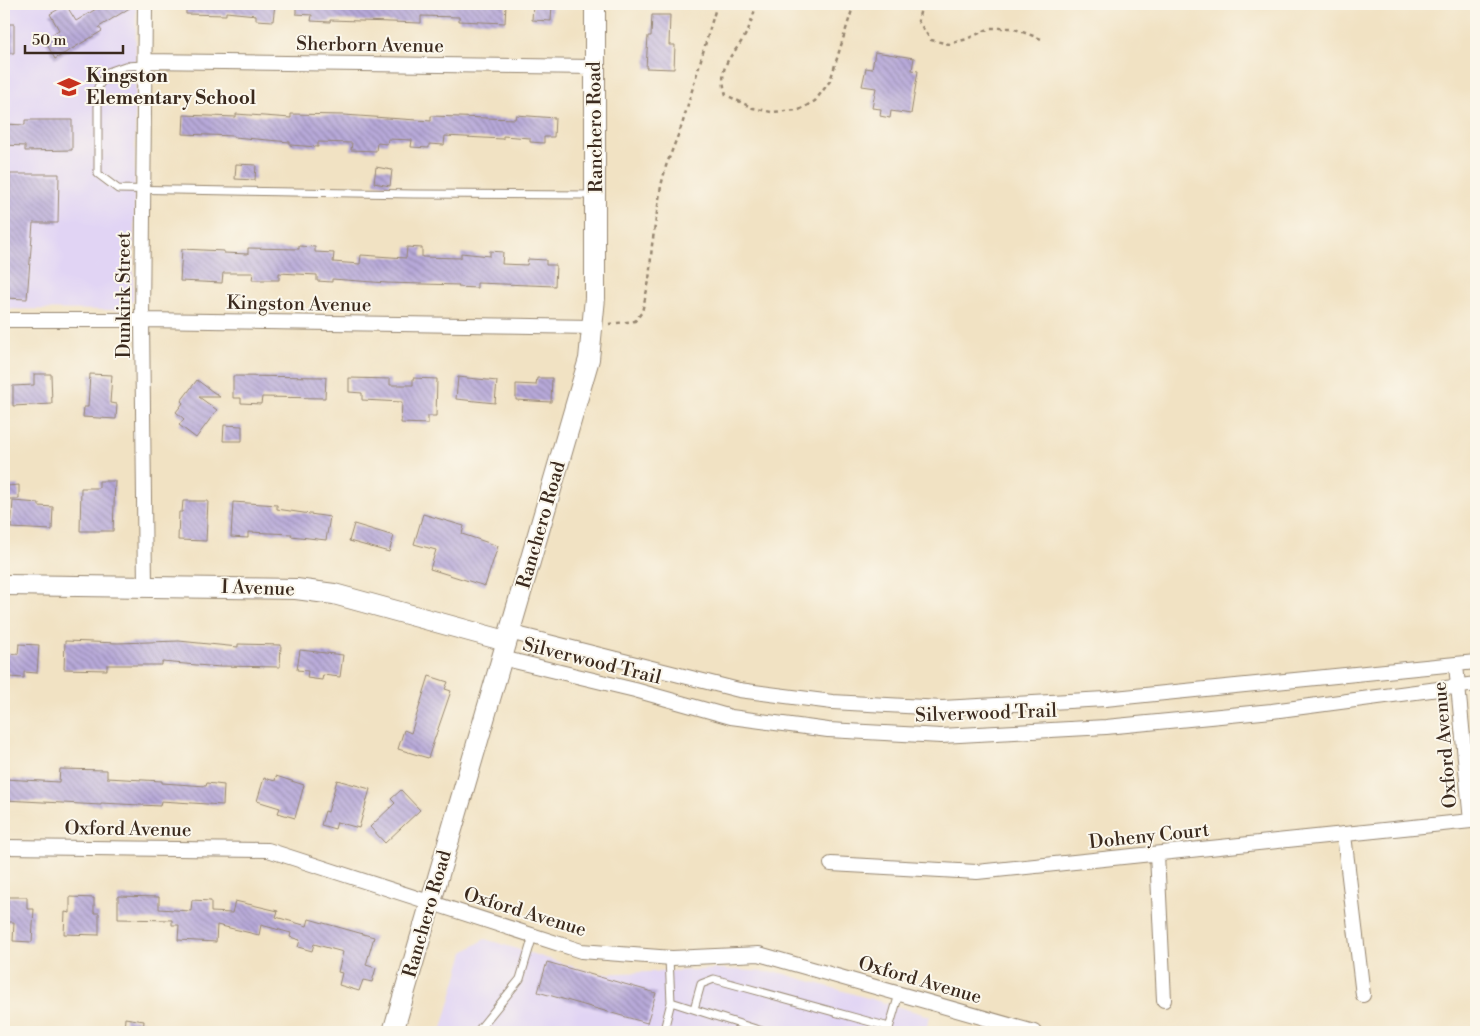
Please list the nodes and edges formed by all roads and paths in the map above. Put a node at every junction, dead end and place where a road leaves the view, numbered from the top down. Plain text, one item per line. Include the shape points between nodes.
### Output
1 (145, 4) edge
2 (595, 4) edge
3 (716, 4) edge
4 (757, 4) edge
5 (851, 4) edge
6 (922, 4) edge
7 (1044, 40) dead end
8 (145, 63) junction
9 (594, 67) junction
10 (144, 190) junction
11 (596, 195) junction
12 (4, 320) edge
13 (142, 320) junction
14 (593, 327) junction
15 (4, 585) edge
16 (145, 586) junction
17 (506, 644) junction
18 (1476, 662) edge
19 (1456, 664) junction
20 (1476, 684) edge
21 (1458, 687) junction
22 (1471, 822) joint
23 (1344, 834) junction
24 (4, 847) edge
25 (1157, 854) junction
26 (831, 864) dead end
27 (430, 903) junction
28 (533, 936) junction
29 (669, 958) junction
30 (899, 994) junction
31 (1363, 995) dead end
32 (1164, 1000) dead end
33 (671, 1002) junction
34 (694, 1010) junction
35 (888, 1030) edge
36 (393, 1032) edge
37 (477, 1032) edge
38 (667, 1032) edge
39 (765, 1032) edge
40 (1034, 1032) edge

1 - 8 street, Dunkirk Street
2 - 9 main road, Ranchero Road
3 - 14 path via 682,125 663,179 642,312 635,321
4 - 5 path via 747,31 724,68 722,82 726,95 753,108 771,112 799,110 815,101 825,88 852,10
6 - 7 path via 918,21 931,40 950,44 990,28 1012,28
8 - 9 street, Sherborn Avenue
8 - 10 street, Dunkirk Street
8 - 10 lane via 108,72 98,87 98,174 118,190
9 - 11 main road, Ranchero Road
10 - 11 lane
10 - 13 street, Dunkirk Street
11 - 14 main road, Ranchero Road
12 - 13 street, Kingston Avenue
13 - 14 street, Kingston Avenue
13 - 16 street, Dunkirk Street
14 - 17 main road, Ranchero Road via 586,370
15 - 16 main road, I Avenue
16 - 17 main road, I Avenue via 296,589 334,594
17 - 19 street, Silverwood Trail via 739,690 832,702 942,708 1105,699
17 - 21 street, Silverwood Trail via 635,690 731,717 828,730 940,736 1106,727 1272,711
17 - 27 main road, Ranchero Road
18 - 19 street, Silverwood Trail
19 - 21 street, Oxford Avenue
20 - 21 street, Silverwood Trail
21 - 22 street, Oxford Avenue
22 - 23 street, Doheny Court
23 - 25 street, Doheny Court
23 - 31 street
24 - 27 street, Oxford Avenue via 268,850
25 - 26 street, Doheny Court via 977,872
25 - 32 street
27 - 28 street, Oxford Avenue
27 - 36 main road, Ranchero Road
28 - 29 street, Oxford Avenue via 581,951
28 - 37 lane via 520,979
29 - 30 street, Oxford Avenue via 759,954
29 - 33 lane
30 - 35 lane
30 - 40 street, Oxford Avenue
33 - 34 lane
33 - 38 lane via 665,1026
34 - 35 lane via 701,984 714,979
34 - 39 lane

